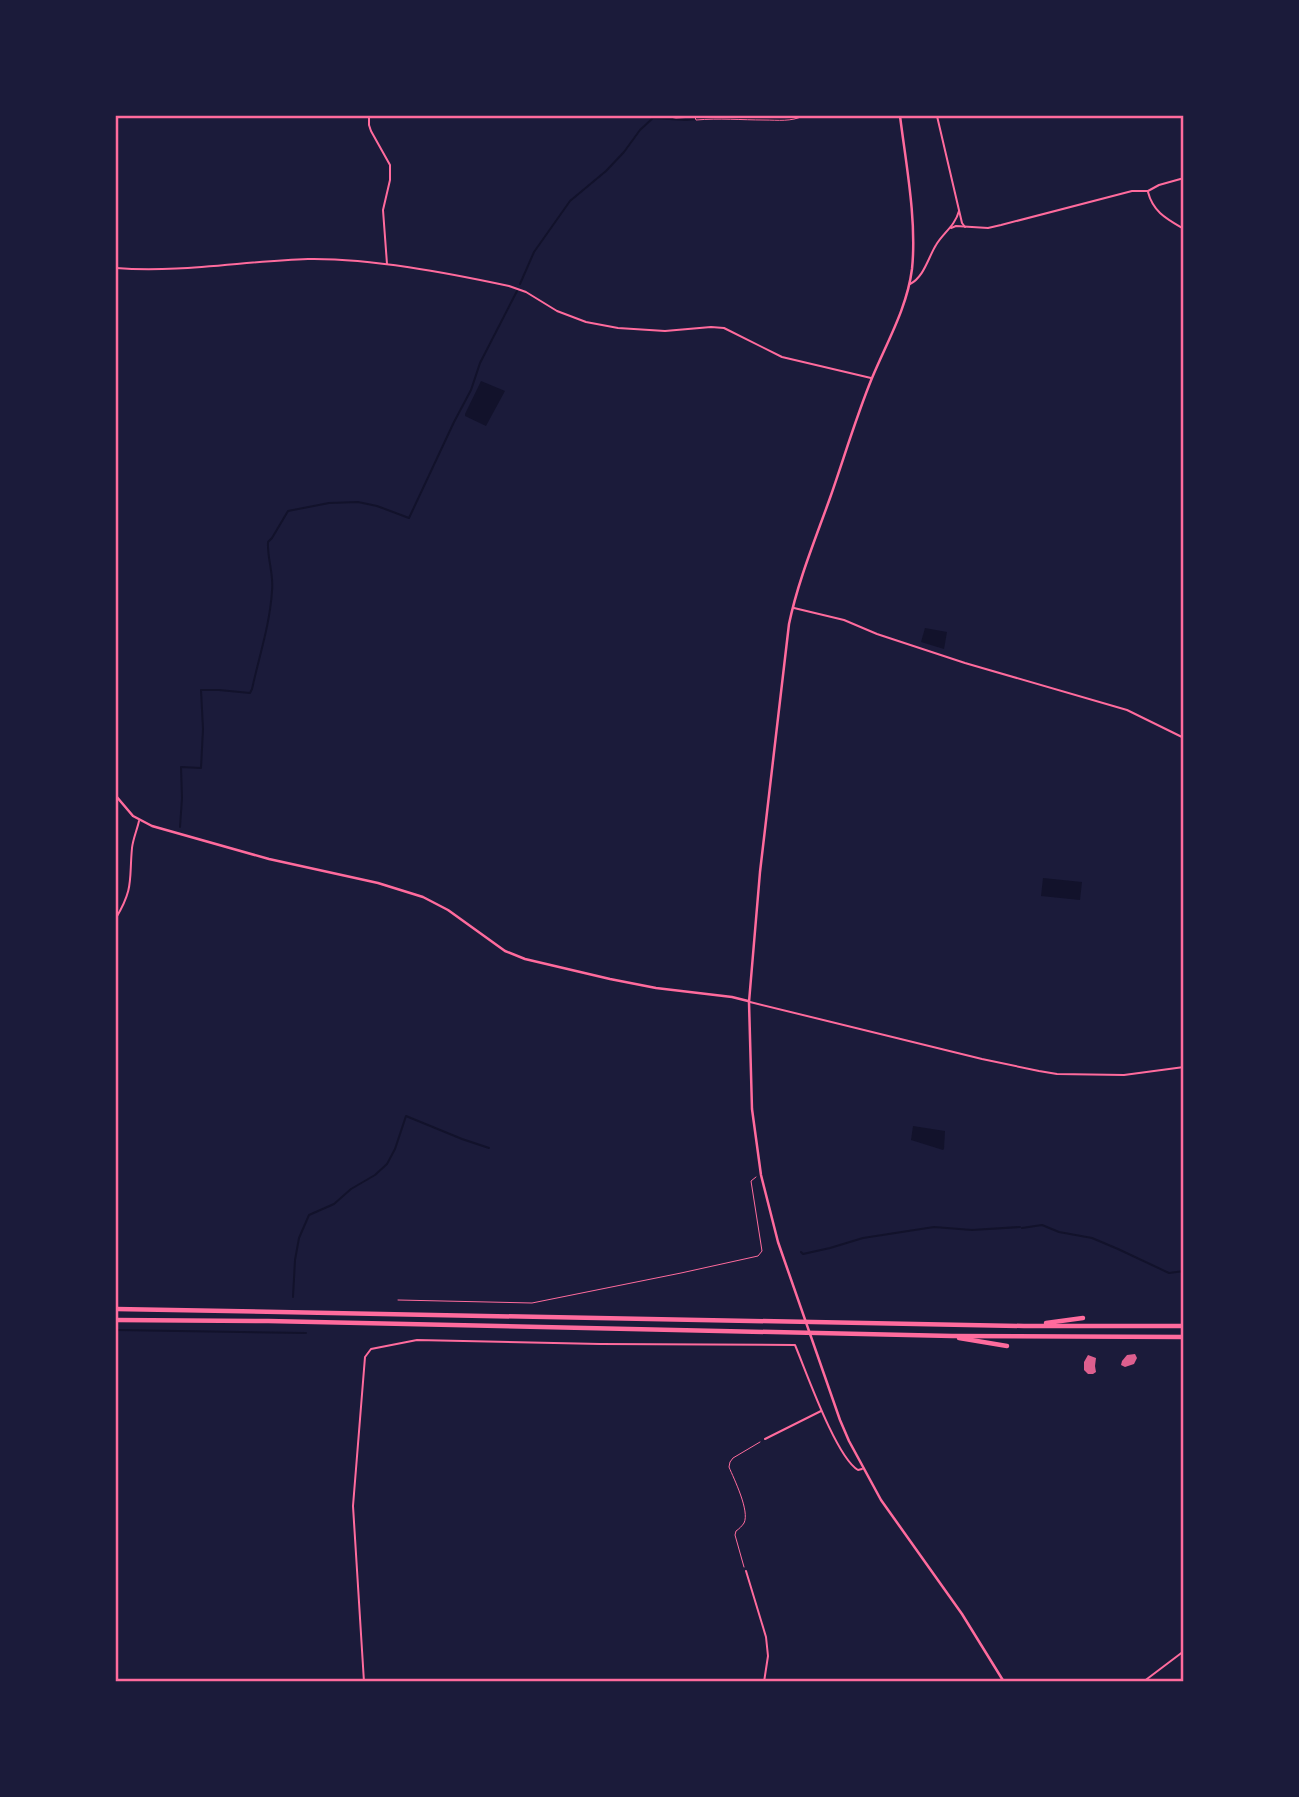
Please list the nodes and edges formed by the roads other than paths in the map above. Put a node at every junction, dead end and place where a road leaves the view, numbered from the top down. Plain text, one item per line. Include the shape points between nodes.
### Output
1 (369, 116) edge
2 (900, 116) edge
3 (937, 116) edge
4 (1184, 178) edge
5 (1148, 191) junction
6 (959, 211) junction
7 (951, 228) junction
8 (965, 228) junction
9 (1184, 229) edge
10 (387, 265) junction
11 (116, 268) edge
12 (909, 284) junction
13 (872, 378) junction
14 (792, 607) junction
15 (1184, 738) edge
16 (116, 796) edge
17 (140, 820) junction
18 (116, 918) edge
19 (749, 1002) junction
20 (1184, 1067) edge
21 (116, 1309) edge
22 (1083, 1318) dead end
23 (116, 1320) edge
24 (1024, 1326) junction
25 (1184, 1326) edge
26 (951, 1336) junction
27 (1184, 1337) edge
28 (1007, 1346) dead end
29 (821, 1410) junction
30 (765, 1439) road end
31 (863, 1468) junction
32 (746, 1572) road end
33 (1184, 1651) edge
34 (364, 1682) edge
35 (764, 1682) edge
36 (1004, 1682) edge
37 (1143, 1682) edge

1 - 10 street via 371,131 390,165 383,210
2 - 12 street via 912,221
3 - 6 street
4 - 5 street
5 - 8 street via 1001,225
5 - 9 street via 1159,213
6 - 7 street
6 - 8 street
7 - 8 street
7 - 12 street
10 - 11 street via 319,259 178,269
10 - 13 street via 509,286 568,316 607,326 665,331 724,328 782,357
12 - 13 street
13 - 14 street
14 - 15 street via 1127,710
14 - 19 street
16 - 17 street
17 - 18 street via 129,892
17 - 19 street via 269,859 423,897 524,959 656,988
19 - 20 street via 1038,1072 1124,1075
19 - 31 street via 752,1109 761,1175 794,1288 840,1420
21 - 24 highway
22 - 24 highway
23 - 26 highway
24 - 25 highway
26 - 27 highway
26 - 28 highway
29 - 30 street
29 - 31 street via 853,1466
29 - 34 street via 795,1345 417,1340 371,1349 365,1357 354,1506
31 - 36 street
32 - 35 street via 766,1637
33 - 37 street

